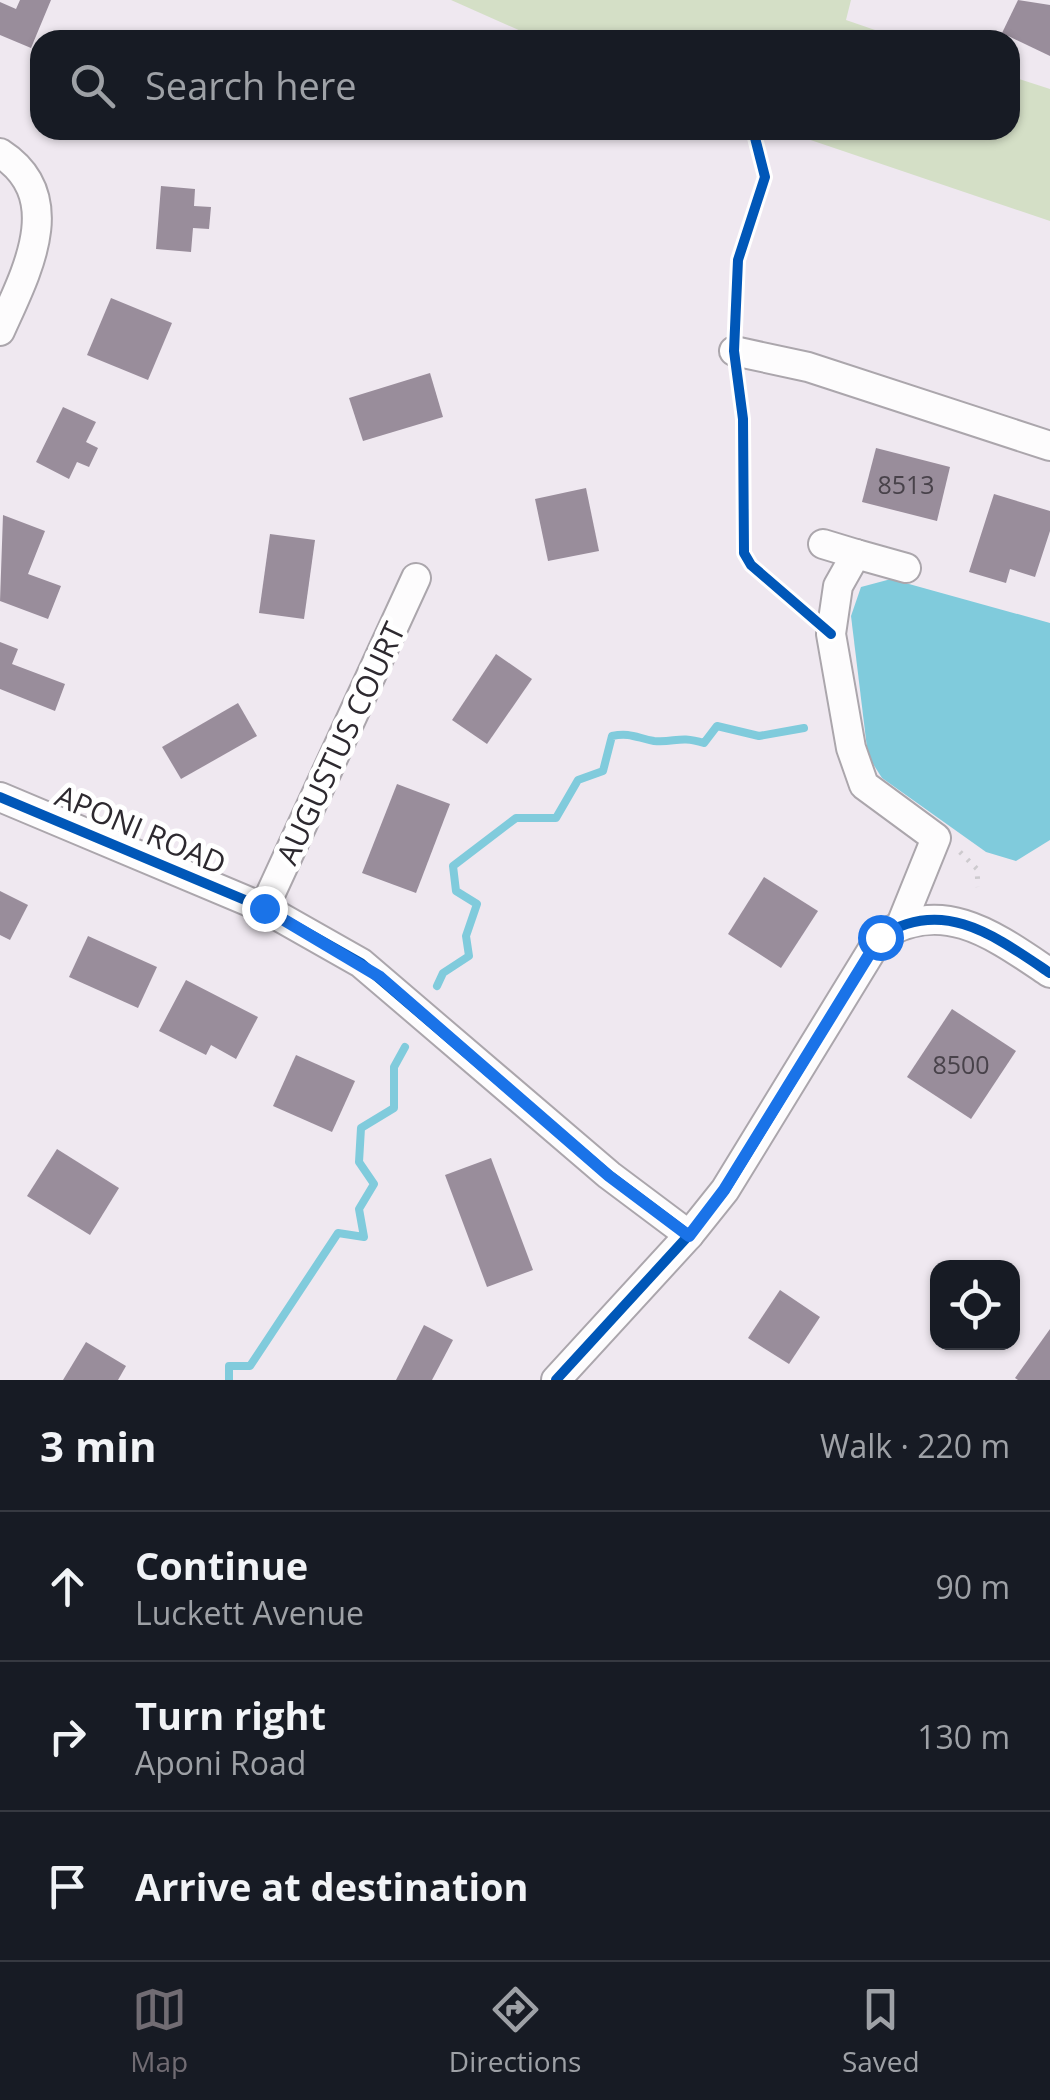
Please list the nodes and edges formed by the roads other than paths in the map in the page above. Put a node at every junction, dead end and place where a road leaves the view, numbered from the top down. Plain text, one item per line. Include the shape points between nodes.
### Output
1 (9, 161) edge
2 (0, 331) edge
3 (734, 352) dead end
4 (1050, 446) edge
5 (822, 544) dead end
6 (856, 554) junction
7 (906, 568) dead end
8 (416, 578) dead end
9 (0, 797) edge
10 (264, 908) junction
11 (912, 920) junction
12 (1050, 973) edge
13 (689, 1236) junction
14 (556, 1380) edge

1 - 2 street via 38,202 38,230
3 - 4 street via 808,367
5 - 6 street
6 - 7 street
6 - 11 street via 838,586 831,634 864,785 936,838
8 - 10 street, AUGUSTUS COURT
9 - 10 street, APONI ROAD
10 - 13 street, APONI ROAD via 380,977 609,1176
11 - 12 street via 952,918
11 - 13 street via 880,937
13 - 14 street

